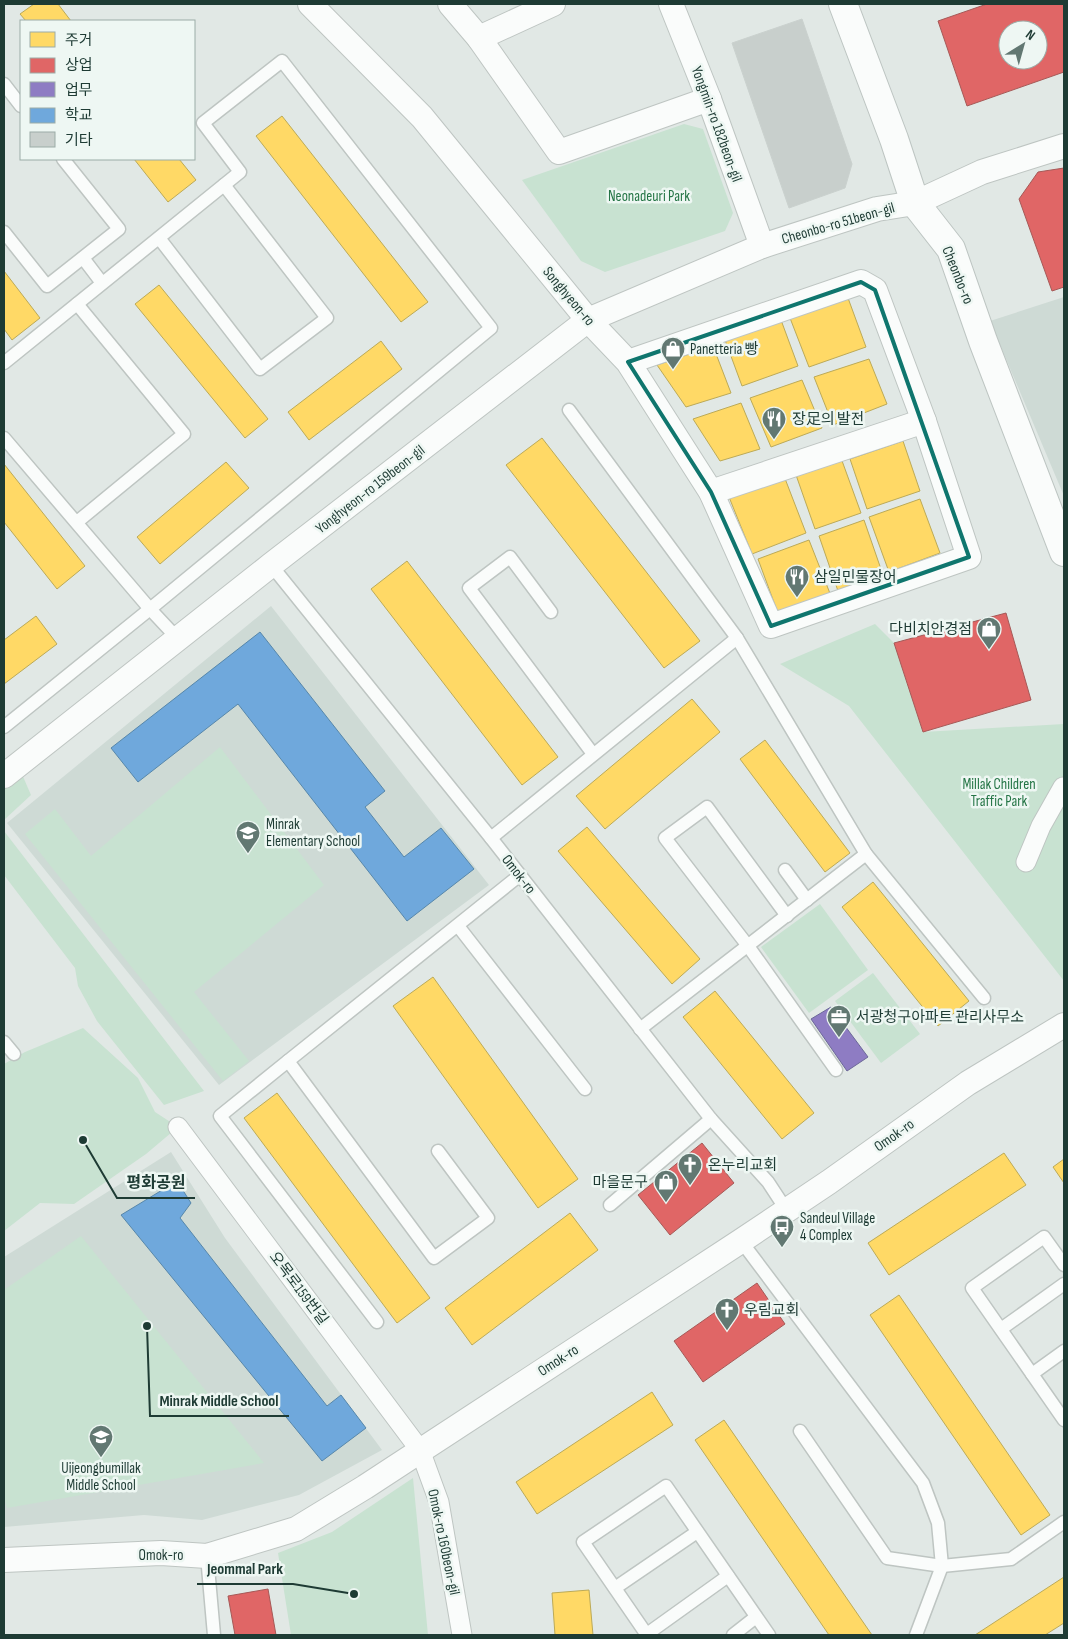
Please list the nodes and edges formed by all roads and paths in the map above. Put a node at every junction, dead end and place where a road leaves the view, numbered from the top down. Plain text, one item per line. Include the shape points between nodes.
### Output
1 (310, 4) edge
2 (450, 4) edge
3 (553, 4) edge
4 (671, 4) edge
5 (843, 4) edge
6 (479, 38) junction
7 (4, 84) edge
8 (708, 99) junction
9 (20, 105) edge
10 (1064, 146) edge
11 (64, 160) edge
12 (224, 185) junction
13 (915, 203) junction
14 (4, 232) edge
15 (159, 238) junction
16 (762, 246) junction
17 (83, 258) junction
18 (102, 283) junction
19 (77, 304) junction
20 (588, 320) junction
21 (628, 362) junction
22 (4, 363) edge
23 (569, 410) dead end
24 (924, 421) junction
25 (4, 438) edge
26 (711, 492) junction
27 (76, 522) junction
28 (1064, 552) edge
29 (271, 565) junction
30 (150, 609) junction
31 (551, 612) dead end
32 (737, 638) junction
33 (178, 639) junction
34 (4, 727) edge
35 (593, 754) junction
36 (4, 776) edge
37 (1063, 787) dead end
38 (491, 838) junction
39 (866, 854) junction
40 (1026, 862) dead end
41 (785, 870) dead end
42 (520, 876) junction
43 (807, 900) junction
44 (787, 916) junction
45 (458, 926) junction
46 (748, 946) junction
47 (984, 998) dead end
48 (1064, 1025) edge
49 (640, 1029) junction
50 (4, 1042) edge
51 (14, 1054) dead end
52 (288, 1061) junction
53 (836, 1070) dead end
54 (585, 1089) dead end
55 (711, 1119) junction
56 (178, 1127) dead end
57 (438, 1152) dead end
58 (610, 1205) dead end
59 (787, 1211) junction
60 (741, 1242) junction
61 (1064, 1265) edge
62 (1064, 1284) edge
63 (377, 1322) dead end
64 (1001, 1329) junction
65 (1064, 1351) edge
66 (1032, 1374) junction
67 (1064, 1418) edge
68 (800, 1431) dead end
69 (420, 1450) junction
70 (1064, 1522) edge
71 (697, 1532) junction
72 (207, 1556) junction
73 (4, 1560) edge
74 (942, 1566) junction
75 (728, 1576) junction
76 (615, 1588) junction
77 (756, 1617) junction
78 (214, 1635) edge
79 (462, 1635) edge
80 (647, 1635) edge
81 (733, 1635) edge
82 (769, 1635) edge
83 (916, 1635) edge

1 - 20 street, Songhyeon-ro via 422,117
2 - 6 street
3 - 6 street
4 - 8 street, Yongmin-ro 182beon-gil
5 - 13 main road, Cheonbo-ro
6 - 8 street via 559,152
7 - 9 lane
8 - 16 street, Yongmin-ro 182beon-gil
10 - 13 street, Cheonbo-ro 51beon-gil via 982,172
11 - 17 lane via 119,229
12 - 15 lane
12 - 15 lane via 326,318 260,369
12 - 30 lane via 240,172 203,122 282,62 491,328
13 - 16 street, Cheonbo-ro 51beon-gil via 876,209
13 - 28 main road, Cheonbo-ro via 951,248
14 - 17 lane via 47,286
15 - 18 lane
16 - 20 street, Yonghyeon-ro 159beon-gil
17 - 18 lane
18 - 19 lane
19 - 22 lane
19 - 27 lane via 184,434
20 - 21 street, Songhyeon-ro
20 - 29 street, Yonghyeon-ro 159beon-gil
21 - 24 street via 861,282 875,290
21 - 26 street, Songhyeon-ro
23 - 32 lane
24 - 26 street
24 - 26 street, Songhyeon-ro via 969,557 771,626
25 - 27 lane
27 - 30 lane
29 - 33 street, Yonghyeon-ro 159beon-gil
29 - 38 lane, Omok-ro
30 - 33 lane
30 - 34 lane
31 - 35 lane via 510,558 469,588
32 - 35 lane
32 - 39 lane
33 - 36 street, Yonghyeon-ro 159beon-gil
35 - 38 lane
37 - 40 street
38 - 42 lane, Omok-ro
39 - 43 lane
39 - 47 lane
41 - 43 lane
42 - 45 lane
42 - 49 lane, Omok-ro
43 - 44 lane
44 - 46 lane
44 - 46 lane via 707,808 665,838
45 - 52 lane
45 - 54 lane
46 - 49 lane
46 - 53 lane
48 - 59 street, Omok-ro via 968,1083
49 - 55 lane, Omok-ro
50 - 51 lane
52 - 57 lane via 434,1258 488,1218
52 - 63 lane via 220,1116
55 - 58 lane
55 - 59 lane, Omok-ro via 768,1182
56 - 69 street, 오목로159번길
59 - 60 street, Omok-ro
60 - 69 street, Omok-ro
60 - 74 lane via 923,1483 938,1523
61 - 64 lane via 1044,1237 972,1288
62 - 64 lane
64 - 66 lane
65 - 66 lane
66 - 67 lane
68 - 74 lane via 887,1558
69 - 72 street, Omok-ro via 296,1529
69 - 79 street, Omok-ro 160beon-gil via 439,1502
70 - 74 lane via 1011,1560
71 - 75 lane
71 - 76 lane
71 - 76 lane via 666,1486 583,1542
72 - 73 street, Omok-ro via 161,1553
72 - 78 lane
74 - 83 lane
75 - 77 lane
75 - 80 lane
76 - 80 lane
77 - 81 lane
77 - 82 lane

